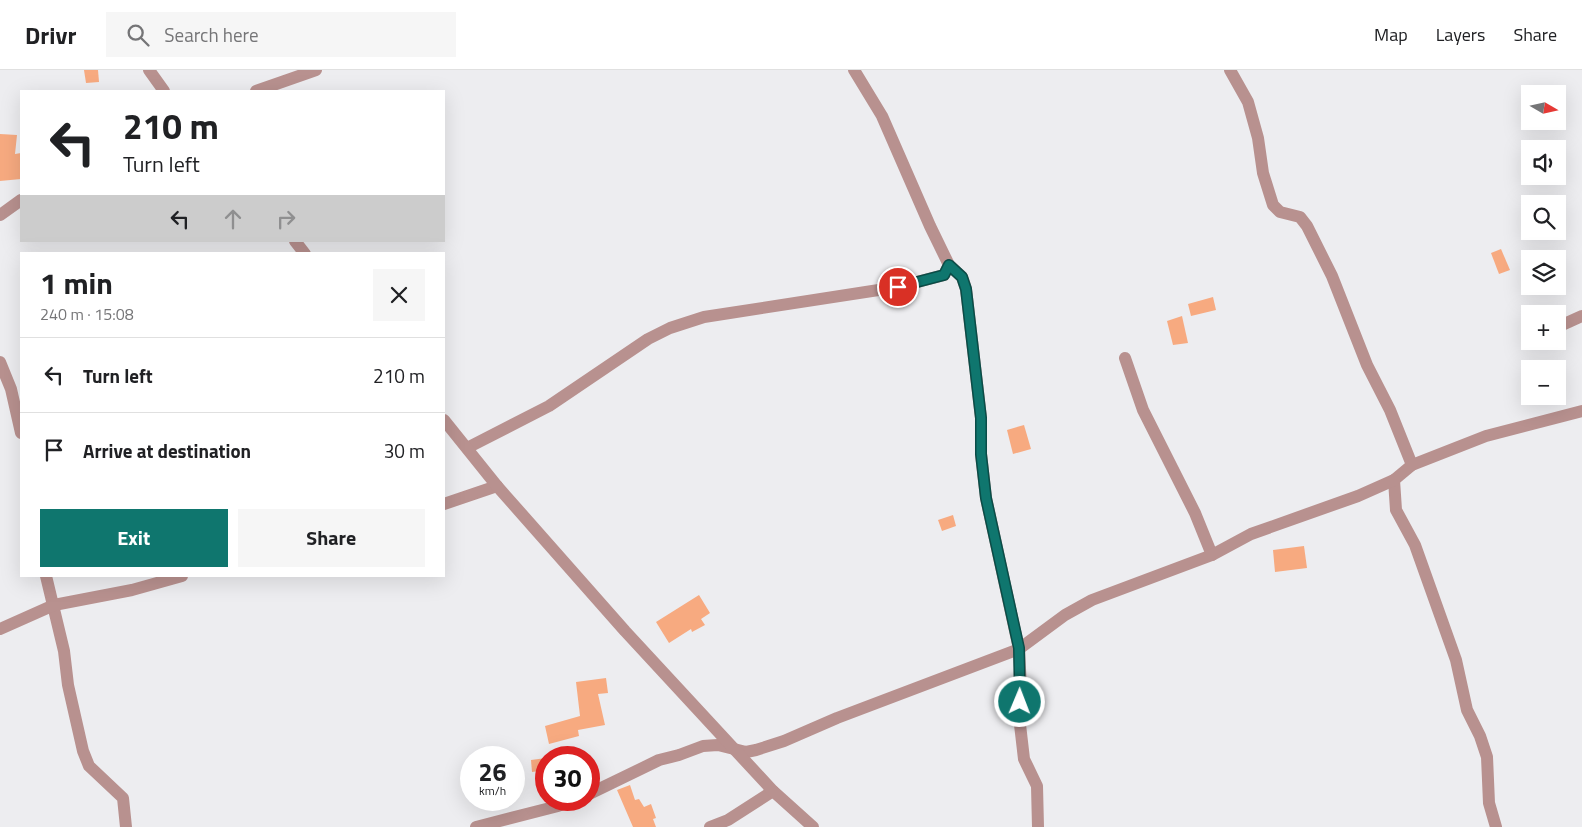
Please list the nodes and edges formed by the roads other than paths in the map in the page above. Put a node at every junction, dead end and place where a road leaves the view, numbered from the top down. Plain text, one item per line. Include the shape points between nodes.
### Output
1 (149, 70) edge
2 (316, 70) edge
3 (854, 70) edge
4 (1230, 70) edge
5 (163, 90) edge
6 (259, 90) edge
7 (20, 201) edge
8 (0, 215) edge
9 (296, 242) edge
10 (303, 252) edge
11 (949, 265) junction
12 (1582, 316) edge
13 (1566, 323) edge
14 (1125, 358) dead end
15 (0, 362) edge
16 (1582, 411) edge
17 (445, 421) edge
18 (20, 430) edge
19 (467, 448) junction
20 (1412, 465) junction
21 (1394, 480) junction
22 (497, 486) junction
23 (445, 504) edge
24 (1212, 554) junction
25 (46, 577) edge
26 (178, 577) edge
27 (54, 605) junction
28 (0, 629) edge
29 (1019, 648) junction
30 (734, 749) junction
31 (600, 789) edge
32 (773, 791) junction
33 (538, 811) edge
34 (126, 827) edge
35 (476, 827) edge
36 (710, 827) edge
37 (813, 827) edge
38 (1038, 827) edge
39 (1496, 827) edge

1 - 5 street
2 - 6 street
3 - 11 street via 882,116
4 - 20 street via 1248,102 1273,205 1280,212 1300,217 1307,226 1332,276 1367,366 1390,410
7 - 8 street
9 - 10 street
11 - 19 street via 944,275 898,287 704,318 670,328 648,338 549,406
11 - 29 street via 962,277 966,289 981,418 986,498
12 - 13 street
14 - 24 street via 1142,410
15 - 18 street via 11,389
16 - 20 street via 1486,436
17 - 19 street
19 - 22 street
20 - 21 street
21 - 24 street via 1251,534
21 - 39 street via 1396,510 1415,545 1456,660 1467,710 1487,757 1489,803
22 - 23 street
22 - 30 street
24 - 29 street via 1092,600
25 - 27 street
26 - 27 street
27 - 28 street
27 - 34 street via 68,686 84,751 89,766 123,798
29 - 30 street via 766,747 746,752
29 - 38 street via 1019,716 1024,759 1037,786
30 - 31 street via 704,746 658,760
30 - 32 street
32 - 36 street via 728,820
32 - 37 street
33 - 35 street

